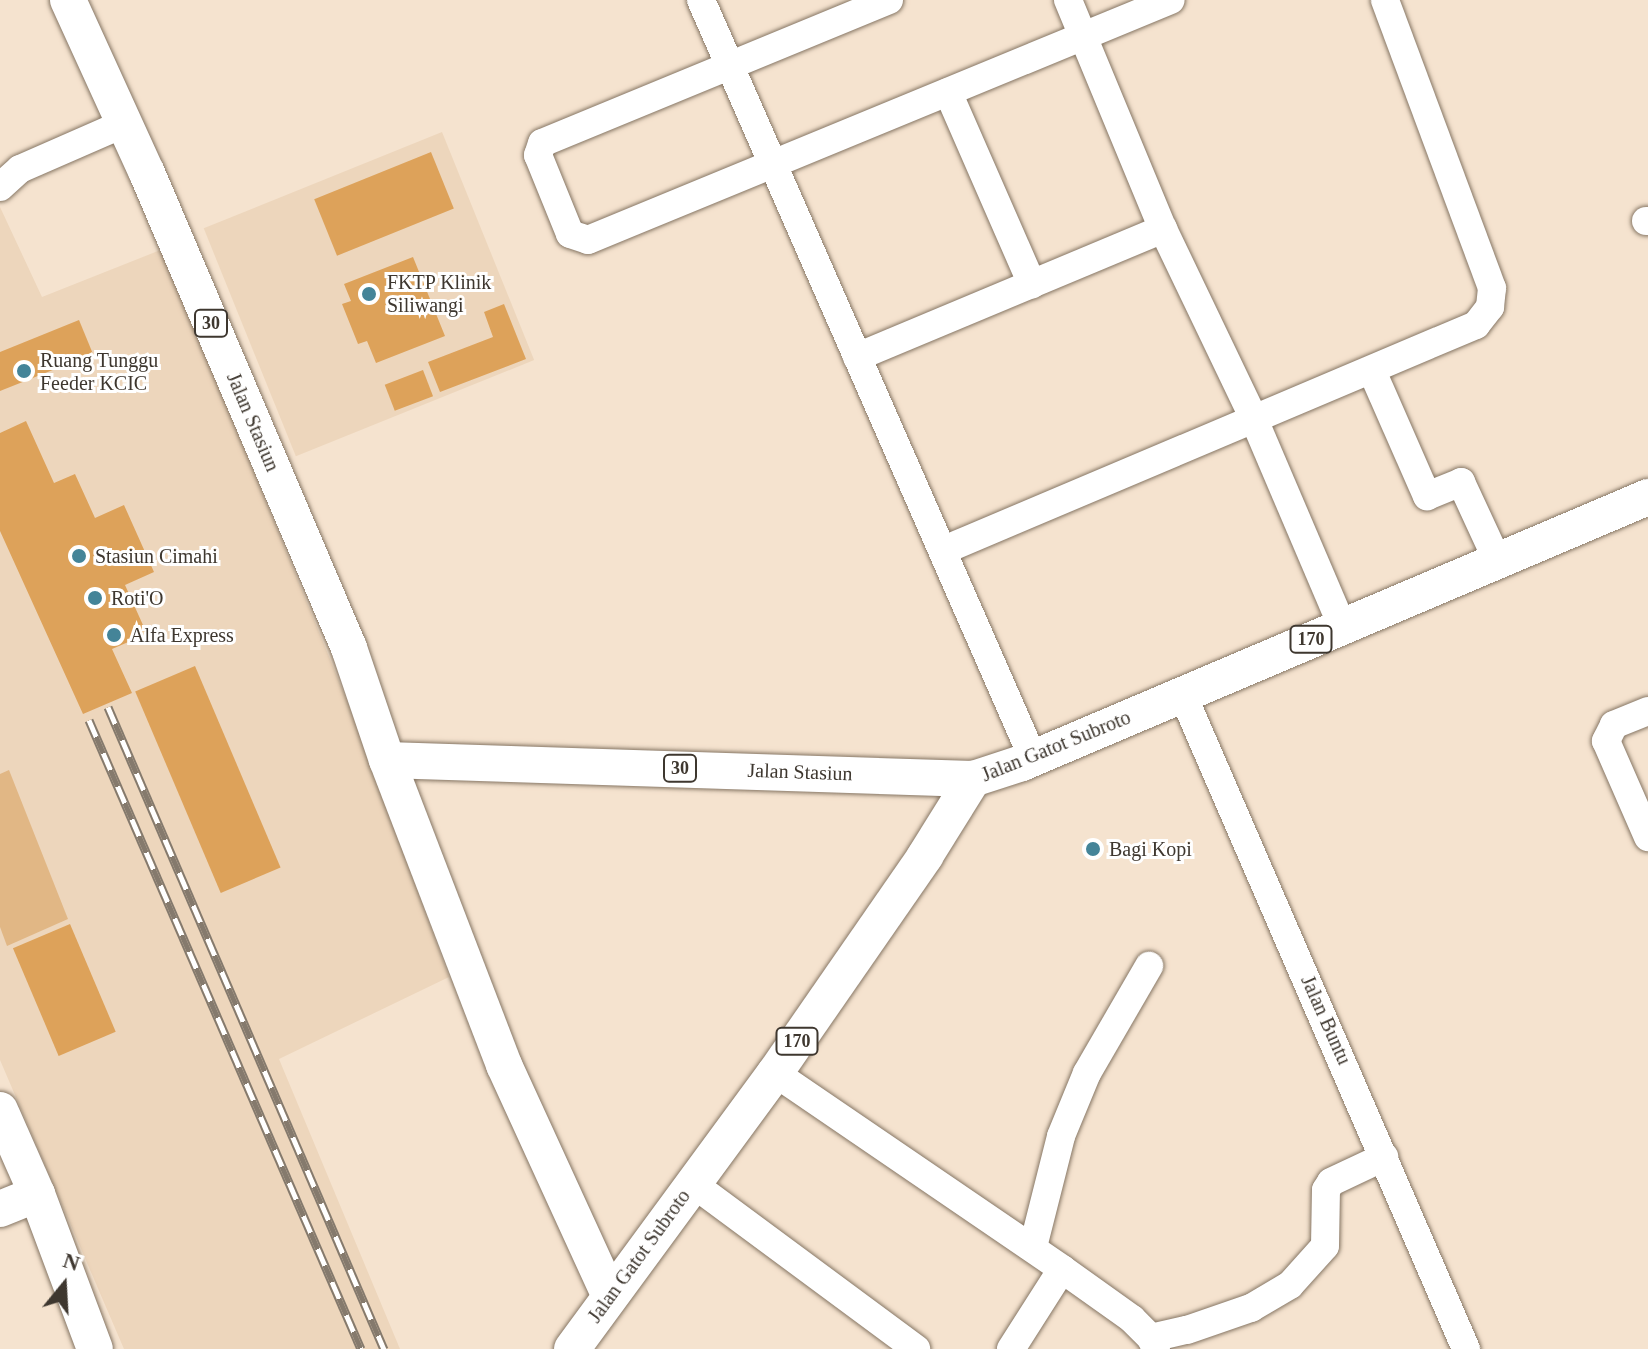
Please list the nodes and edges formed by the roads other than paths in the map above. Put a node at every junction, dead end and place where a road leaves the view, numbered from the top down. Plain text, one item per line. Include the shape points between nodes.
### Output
1 (68, 0) edge
2 (701, 0) edge
3 (889, 0) edge
4 (1068, 0) edge
5 (1171, 0) edge
6 (1385, 0) edge
7 (1082, 35) junction
8 (729, 69) junction
9 (948, 92) junction
10 (123, 124) junction
11 (771, 167) junction
12 (0, 187) edge
13 (1163, 229) junction
14 (1032, 284) junction
15 (857, 357) junction
16 (1372, 371) junction
17 (1253, 417) junction
18 (1648, 497) edge
19 (944, 550) junction
20 (1497, 560) junction
21 (1342, 626) junction
22 (1182, 693) junction
23 (1648, 711) edge
24 (1033, 758) junction
25 (387, 760) junction
26 (895, 775) junction
27 (973, 779) junction
28 (1648, 837) edge
29 (925, 856) junction
30 (1149, 966) dead end
31 (775, 1073) junction
32 (0, 1110) edge
33 (1384, 1157) junction
34 (692, 1183) junction
35 (37, 1194) junction
36 (0, 1209) edge
37 (1033, 1247) junction
38 (1062, 1269) junction
39 (610, 1296) junction
40 (1153, 1343) edge
41 (95, 1349) edge
42 (572, 1349) edge
43 (916, 1349) edge
44 (1011, 1349) edge
45 (1466, 1349) edge

1 - 10 main road, Jalan Stasiun / 30
2 - 8 street
3 - 8 street
4 - 7 street
5 - 7 street
6 - 16 street via 1492,288 1490,307 1476,325
7 - 9 street
7 - 13 street
8 - 11 street
8 - 11 street via 542,143 538,155 570,234 588,240
9 - 11 street
9 - 14 street
10 - 12 street via 20,169
10 - 25 main road, Jalan Stasiun / 30 via 349,648
11 - 15 street
13 - 14 street
13 - 17 street
14 - 15 street
15 - 19 street
16 - 17 street
16 - 20 street via 1427,496 1461,482
17 - 19 street
17 - 21 street
18 - 20 main road, Jalan Gatot Subroto / 170
19 - 24 street
20 - 21 main road, Jalan Gatot Subroto / 170
21 - 22 main road, Jalan Gatot Subroto / 170
22 - 24 main road, Jalan Gatot Subroto / 170
22 - 33 street, Jalan Buntu
23 - 28 street via 1614,725 1606,741
24 - 27 main road, Jalan Gatot Subroto / 170
25 - 26 main road, Jalan Stasiun / 30
25 - 39 main road, Jalan Stasiun / 30 via 504,1065
26 - 27 main road, Jalan Stasiun / 30
26 - 29 main road via 917,792 930,814
27 - 29 main road, Jalan Gatot Subroto / 170
29 - 31 main road, Jalan Gatot Subroto / 170
30 - 37 street via 1087,1073 1061,1136
31 - 34 main road, Jalan Gatot Subroto / 170
31 - 37 street
32 - 35 main road
33 - 40 street via 1331,1182 1326,1190 1325,1246 1290,1285 1251,1308
33 - 45 street, Jalan Buntu
34 - 39 main road, Jalan Gatot Subroto / 170
34 - 43 street
35 - 36 main road
35 - 41 main road
37 - 38 street
38 - 40 street via 1132,1319
38 - 44 street
39 - 42 main road, Jalan Gatot Subroto / 170

